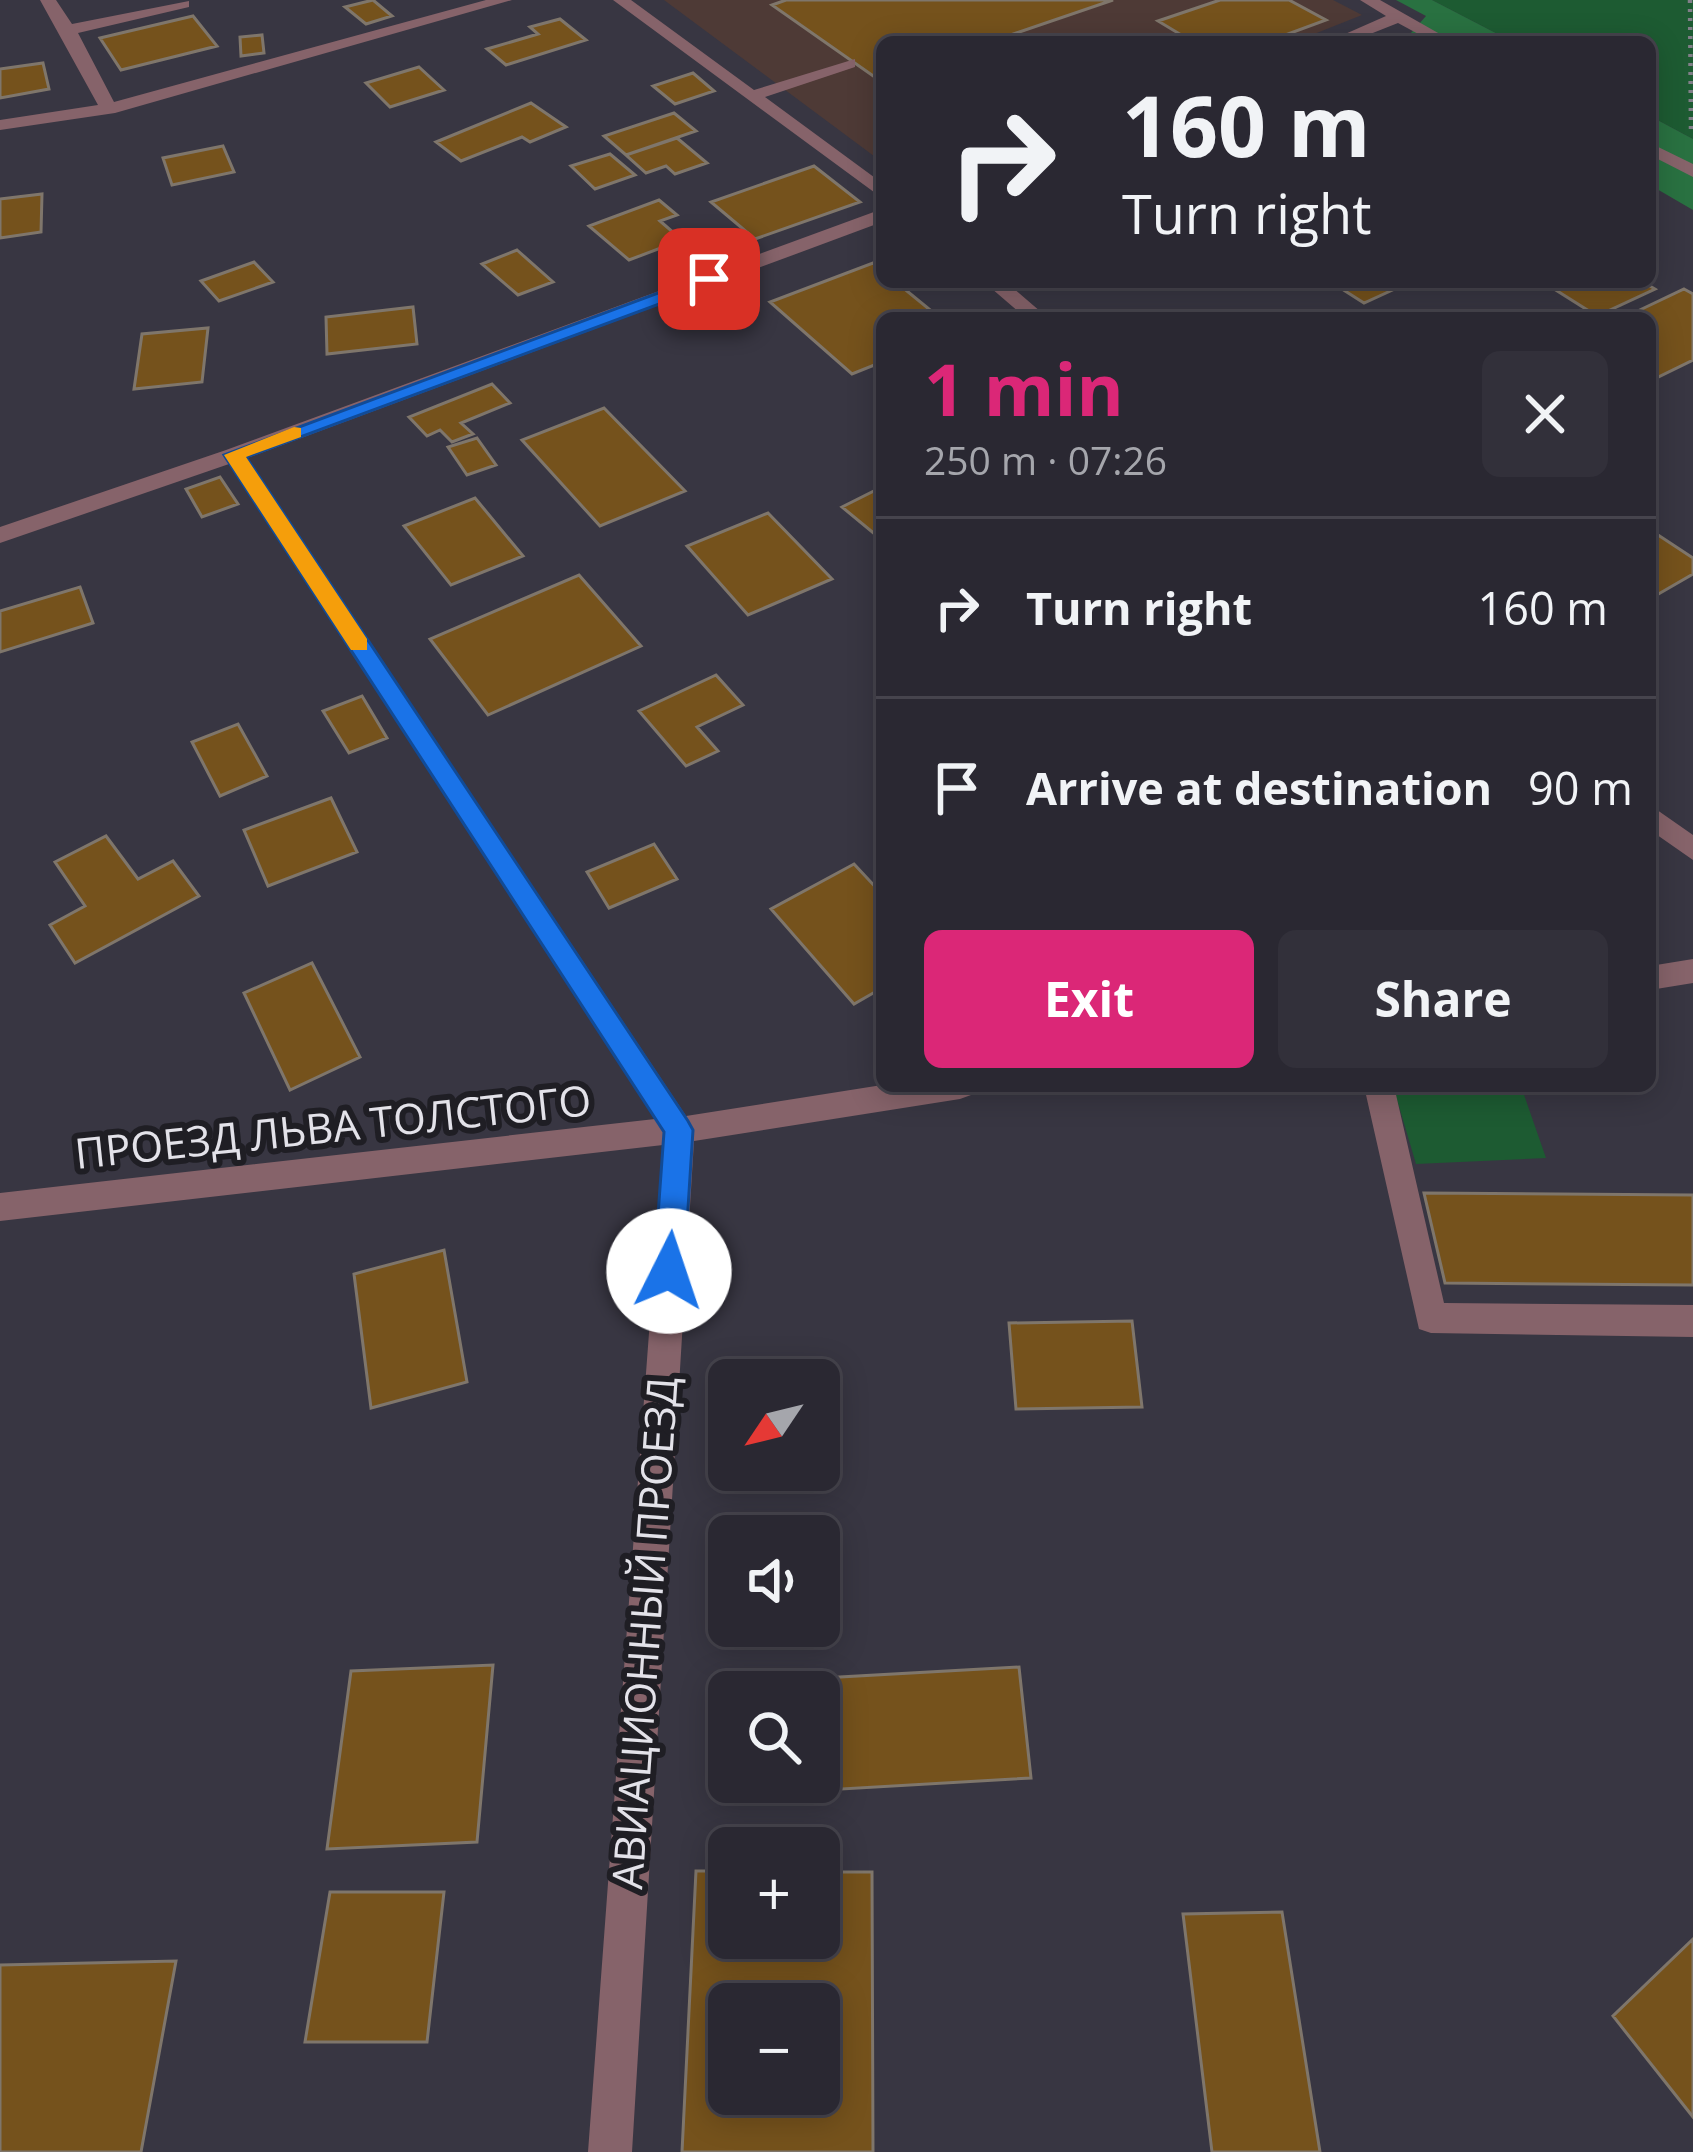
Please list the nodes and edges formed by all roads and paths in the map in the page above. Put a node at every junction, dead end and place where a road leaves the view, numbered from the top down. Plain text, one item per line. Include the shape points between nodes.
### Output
1 (48, 0) edge
2 (504, 0) edge
3 (621, 0) edge
4 (1368, 0) edge
5 (1690, 0) edge
6 (183, 4) dead end
7 (1399, 17) junction
8 (68, 30) junction
9 (1350, 36) edge
10 (1435, 36) edge
11 (849, 63) dead end
12 (752, 96) junction
13 (109, 109) junction
14 (0, 125) edge
15 (1691, 150) edge
16 (1656, 151) edge
17 (1693, 171) edge
18 (876, 189) edge
19 (876, 217) edge
20 (1001, 288) edge
21 (1031, 312) edge
22 (234, 455) junction
23 (0, 535) edge
24 (1656, 820) edge
25 (1693, 850) edge
26 (1693, 971) edge
27 (1656, 977) edge
28 (922, 1092) edge
29 (1380, 1092) edge
30 (679, 1130) junction
31 (0, 1207) edge
32 (1693, 1321) edge
33 (610, 2152) edge

1 - 8 street
2 - 13 street
3 - 12 street
4 - 7 street
5 - 15 path
6 - 8 street
7 - 9 street
7 - 10 street
8 - 13 street
11 - 12 street
12 - 18 street
13 - 14 street
16 - 17 street
19 - 22 street
20 - 21 street
22 - 23 street
22 - 30 street
24 - 25 street
26 - 27 street
28 - 30 street, ПРОЕЗД ЛЬВА ТОЛСТОГО
29 - 32 street via 1431,1318
30 - 31 street, ПРОЕЗД ЛЬВА ТОЛСТОГО
30 - 33 street, АВИАЦИОННЫЙ ПРОЕЗД

